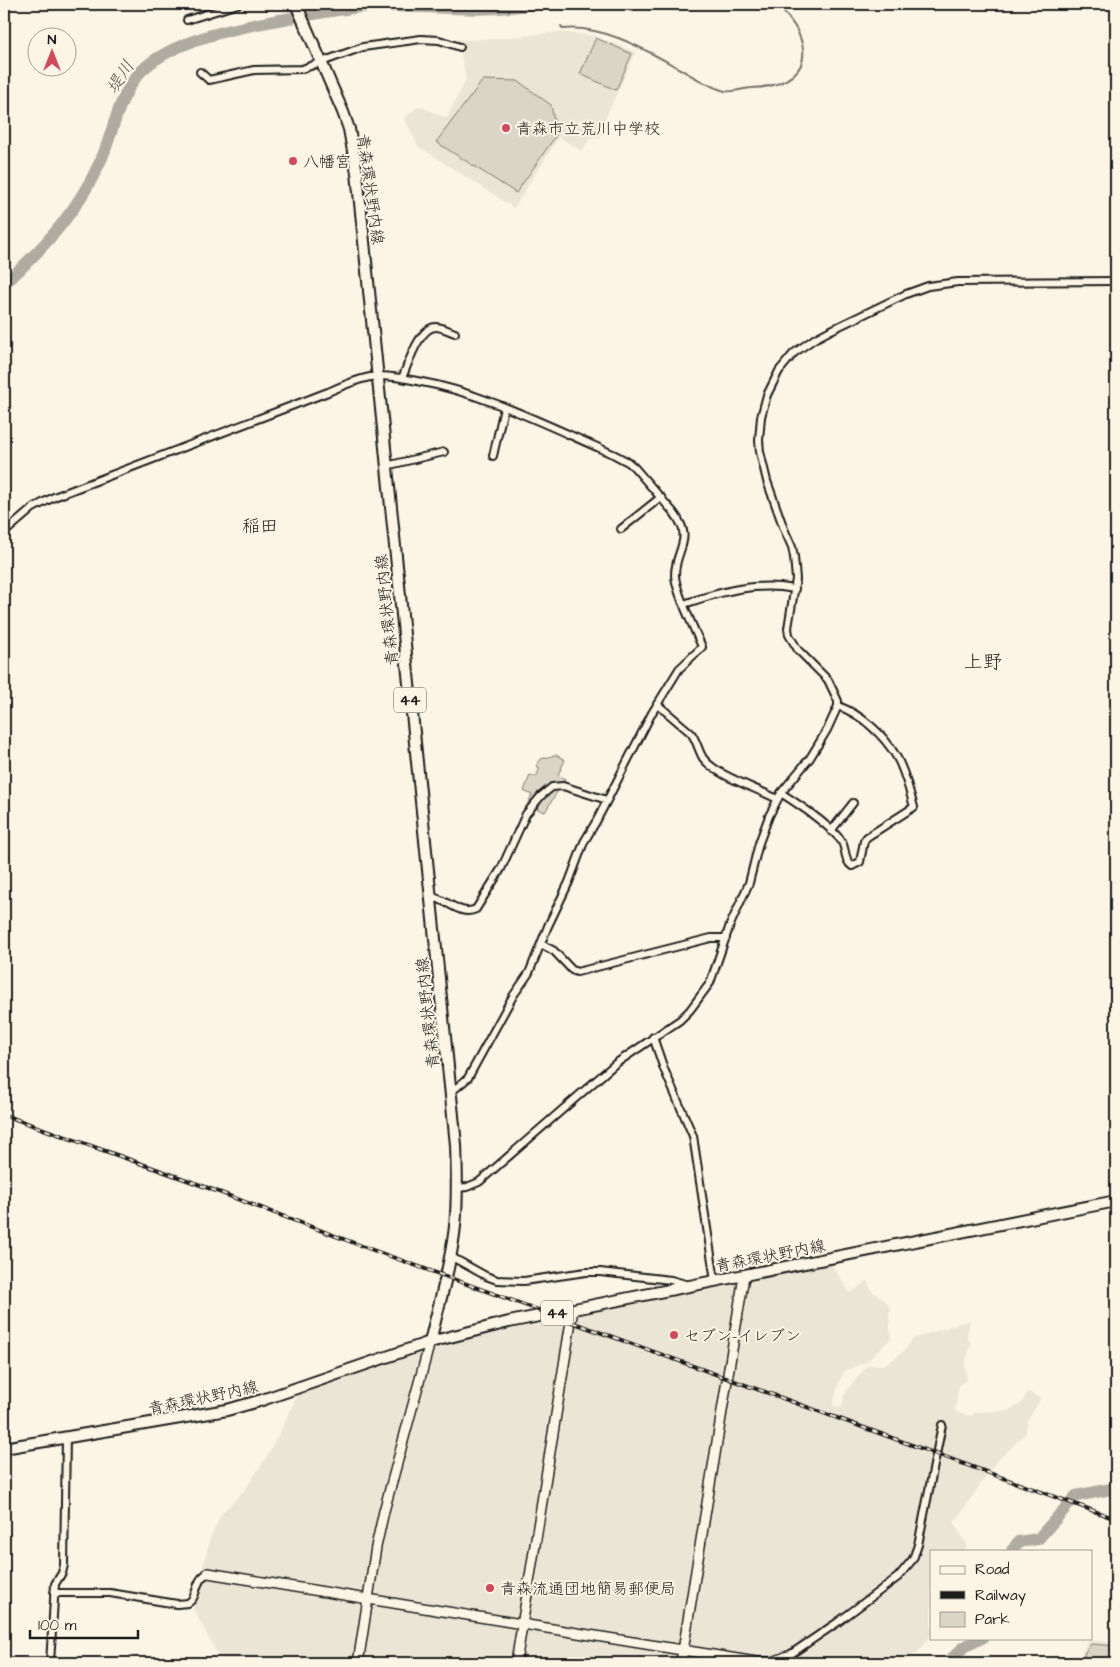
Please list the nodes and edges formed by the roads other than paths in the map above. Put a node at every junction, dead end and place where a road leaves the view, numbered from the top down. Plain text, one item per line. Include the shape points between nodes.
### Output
1 (238, 4) edge
2 (296, 4) edge
3 (186, 20) dead end
4 (460, 47) dead end
5 (320, 62) junction
6 (200, 72) dead end
7 (1116, 281) edge
8 (455, 333) dead end
9 (377, 377) junction
10 (402, 378) junction
11 (504, 408) junction
12 (444, 452) dead end
13 (493, 456) dead end
14 (386, 466) junction
15 (661, 497) junction
16 (621, 529) dead end
17 (4, 533) edge
18 (795, 589) junction
19 (684, 604) junction
20 (657, 704) junction
21 (838, 706) junction
22 (779, 796) junction
23 (608, 800) junction
24 (853, 803) dead end
25 (831, 831) junction
26 (430, 897) junction
27 (726, 938) junction
28 (541, 944) junction
29 (653, 1038) junction
30 (450, 1089) junction
31 (457, 1188) junction
32 (1116, 1201) edge
33 (450, 1256) junction
34 (744, 1276) junction
35 (715, 1281) junction
36 (691, 1286) junction
37 (573, 1309) junction
38 (430, 1342) junction
39 (942, 1425) dead end
40 (66, 1438) junction
41 (4, 1448) edge
42 (208, 1573) joint
43 (54, 1592) junction
44 (368, 1599) junction
45 (523, 1624) junction
46 (683, 1650) junction
47 (788, 1656) joint
48 (50, 1663) edge
49 (358, 1663) edge
50 (516, 1663) edge
51 (681, 1663) edge

1 - 3 street
2 - 5 main road, 青森環状野内線 / 44
4 - 5 street via 439,40 420,39 363,48
5 - 6 street via 302,68 254,70 209,80
5 - 9 main road, 青森環状野内線 / 44 via 343,112 354,154
7 - 18 street via 928,286 828,331 794,353 766,395 760,440 767,481 792,546
8 - 10 street via 436,327 426,330
9 - 10 street
9 - 14 main road, 青森環状野内線 / 44
9 - 17 street via 362,379 54,497 33,508
10 - 11 street via 449,388
11 - 13 street
11 - 15 street via 628,462
12 - 14 street
14 - 26 main road, 青森環状野内線 / 44
15 - 16 street
15 - 19 street via 682,526 683,545 675,575
18 - 19 street via 744,587
18 - 21 street via 789,634 802,654 828,680
19 - 20 street via 702,647 678,669
20 - 22 street via 692,733 702,757 712,766 728,776
20 - 23 street
21 - 22 street via 810,758
21 - 25 street via 865,722 890,748 899,763 914,807 867,837 862,859 856,866 849,864 843,843
22 - 25 street via 817,818
22 - 27 street via 762,834 749,883
23 - 26 street via 563,786 552,787 530,807 501,869 476,909 471,912 460,910
23 - 28 street via 584,842
24 - 25 street
26 - 30 main road, 青森環状野内線 / 44
27 - 28 street via 711,938 577,972
27 - 29 street via 705,990 680,1020
28 - 30 street via 468,1078
29 - 31 street via 615,1064 479,1182
29 - 35 street via 693,1136
30 - 31 main road, 青森環状野内線 / 44
31 - 33 main road, 青森環状野内線 / 44 via 456,1225
32 - 34 main road, 青森環状野内線 / 44
33 - 36 street via 497,1280 524,1281 600,1272 671,1280
33 - 38 main road, 青森環状野内線 / 44
34 - 35 main road, 青森環状野内線 / 44
34 - 46 street
35 - 36 main road, 青森環状野内線 / 44
36 - 37 main road, 青森環状野内線 / 44
37 - 38 main road, 青森環状野内線 / 44
37 - 45 street
38 - 40 main road, 青森環状野内線 / 44 via 227,1410
38 - 44 street via 384,1511
39 - 47 street via 913,1559 898,1577
40 - 41 main road, 青森環状野内線 / 44
40 - 43 street via 64,1565
42 - 43 street via 198,1582 188,1604 110,1593
42 - 44 street
43 - 48 street
44 - 45 street
44 - 49 street
45 - 46 street
45 - 50 street
46 - 47 street via 760,1662 773,1662
46 - 51 street

